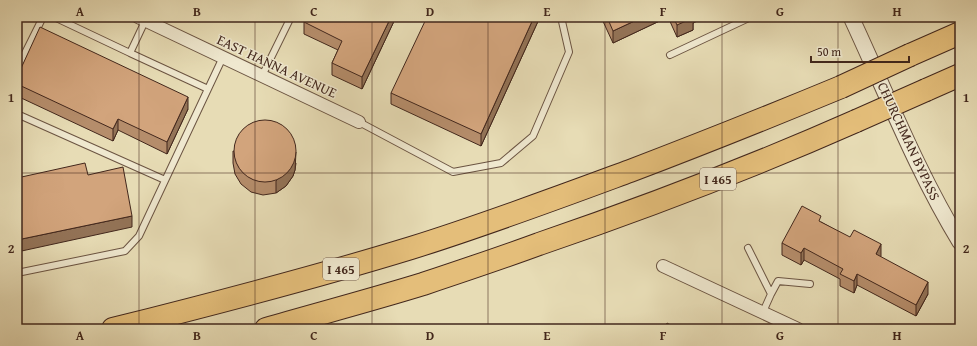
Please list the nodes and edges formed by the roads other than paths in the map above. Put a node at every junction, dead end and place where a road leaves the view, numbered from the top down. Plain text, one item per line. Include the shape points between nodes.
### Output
1 (43, 17) edge
2 (54, 17) edge
3 (291, 17) edge
4 (560, 17) edge
5 (751, 17) edge
6 (851, 17) edge
7 (144, 18) edge
8 (960, 33) edge
9 (130, 53) junction
10 (670, 55) dead end
11 (223, 57) junction
12 (17, 69) edge
13 (960, 75) edge
14 (262, 76) junction
15 (208, 89) junction
16 (17, 114) edge
17 (359, 122) joint
18 (165, 180) junction
19 (960, 242) edge
20 (748, 248) dead end
21 (663, 266) dead end
22 (17, 273) edge
23 (810, 284) dead end
24 (771, 294) junction
25 (763, 312) junction
26 (113, 329) edge
27 (266, 329) edge
28 (798, 329) edge

1 - 12 lane
2 - 9 lane
3 - 14 lane
4 - 17 lane via 569,52 533,136 501,163 453,172
5 - 10 lane
6 - 19 street, CHURCHMAN BYPASS via 909,145
7 - 9 lane
7 - 11 street, EAST HANNA AVENUE
8 - 26 highway, I 465, bridge via 841,87 565,196 411,248 333,271
9 - 15 lane
11 - 14 street, EAST HANNA AVENUE
11 - 15 lane
13 - 27 highway, I 465, bridge via 810,142 702,186 424,283
14 - 17 street, EAST HANNA AVENUE
15 - 18 lane
16 - 18 lane
18 - 22 lane via 139,236 125,251
20 - 24 lane
21 - 25 street
23 - 24 lane via 778,281
24 - 25 lane
25 - 28 street

